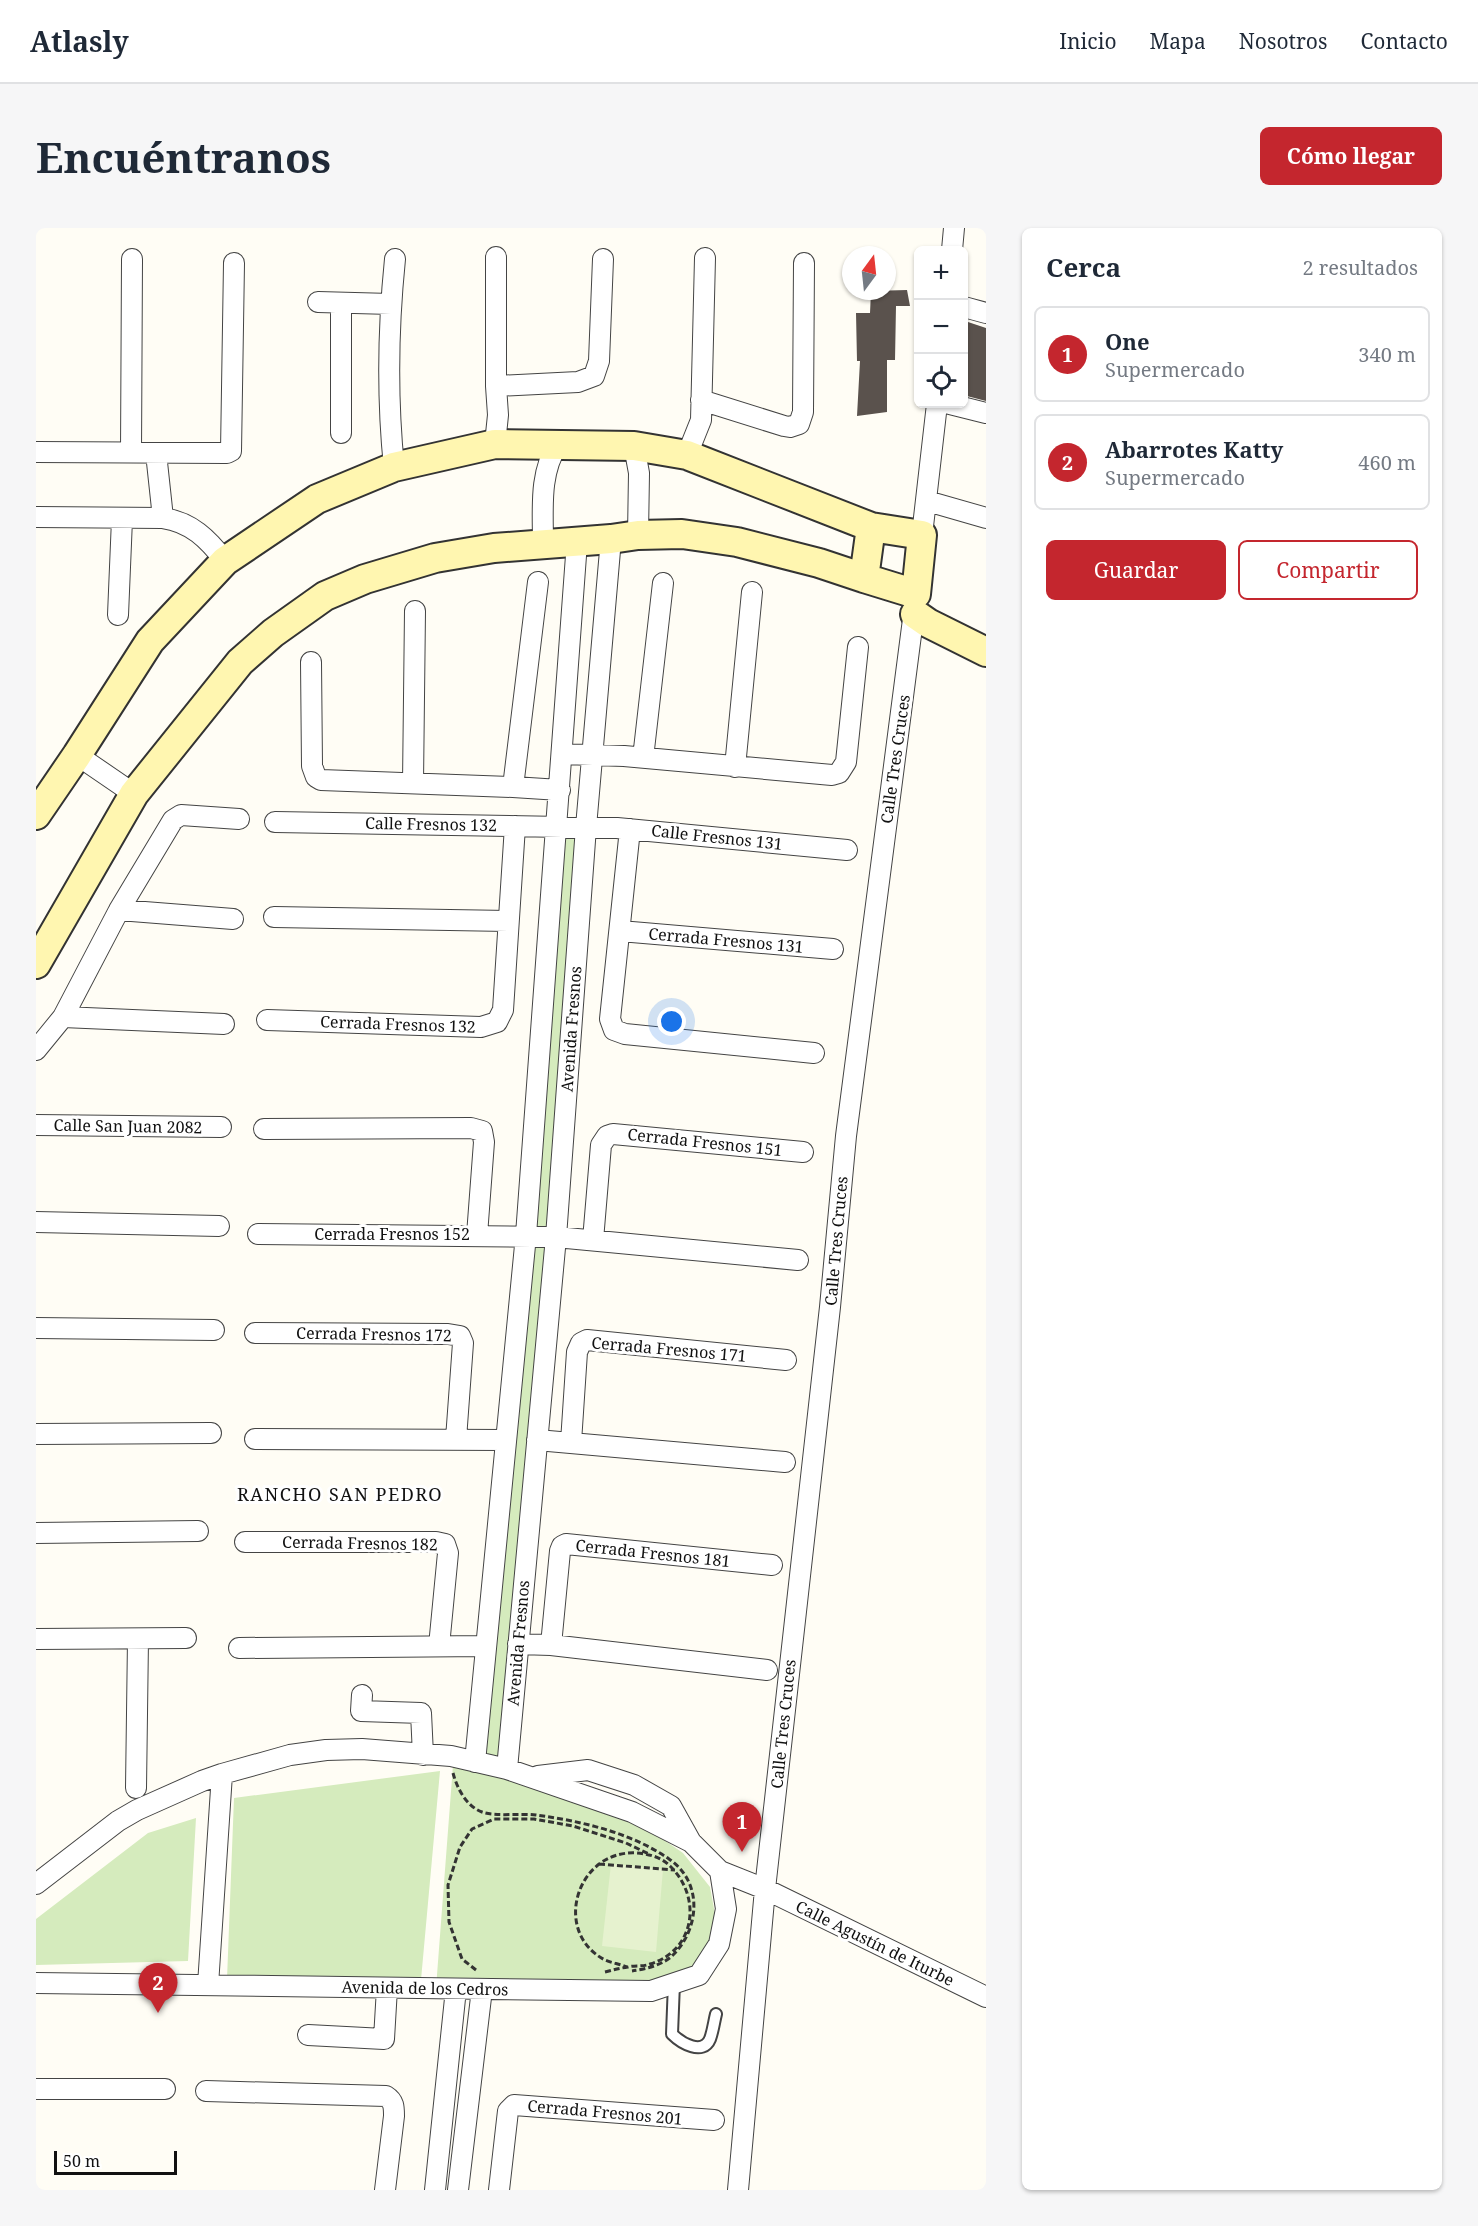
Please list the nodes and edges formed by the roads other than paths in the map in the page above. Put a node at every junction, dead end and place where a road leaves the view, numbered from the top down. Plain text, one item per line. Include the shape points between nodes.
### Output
1 (954, 228) edge
2 (952, 246) edge
3 (496, 257) dead end
4 (705, 258) dead end
5 (132, 259) dead end
6 (395, 259) dead end
7 (603, 259) dead end
8 (234, 263) dead end
9 (804, 263) dead end
10 (318, 302) dead end
11 (341, 304) junction
12 (391, 304) junction
13 (968, 308) edge
14 (986, 313) edge
15 (496, 386) junction
16 (701, 400) junction
17 (937, 408) edge
18 (966, 408) edge
19 (986, 413) edge
20 (341, 433) dead end
21 (495, 444) junction
22 (558, 444) junction
23 (634, 446) junction
24 (36, 452) edge
25 (131, 452) junction
26 (156, 453) junction
27 (687, 455) junction
28 (394, 467) junction
29 (927, 501) junction
30 (36, 517) edge
31 (163, 518) junction
32 (986, 518) edge
33 (122, 519) junction
34 (871, 528) junction
35 (922, 535) junction
36 (625, 537) junction
37 (578, 542) junction
38 (543, 543) junction
39 (225, 561) junction
40 (864, 578) junction
41 (538, 582) dead end
42 (663, 582) dead end
43 (752, 592) dead end
44 (915, 604) junction
45 (415, 611) dead end
46 (118, 615) dead end
47 (858, 647) dead end
48 (986, 652) edge
49 (311, 662) dead end
50 (562, 754) junction
51 (77, 755) junction
52 (592, 756) junction
53 (643, 758) junction
54 (735, 767) junction
55 (413, 783) junction
56 (513, 787) junction
57 (560, 790) junction
58 (134, 794) junction
59 (36, 815) edge
60 (239, 819) dead end
61 (275, 822) dead end
62 (515, 826) junction
63 (556, 826) junction
64 (586, 826) junction
65 (630, 829) junction
66 (847, 850) dead end
67 (119, 910) junction
68 (274, 917) dead end
69 (233, 919) dead end
70 (508, 921) junction
71 (620, 931) junction
72 (833, 949) dead end
73 (36, 964) edge
74 (63, 1017) junction
75 (267, 1020) dead end
76 (224, 1024) dead end
77 (36, 1050) edge
78 (814, 1053) dead end
79 (36, 1125) edge
80 (221, 1127) dead end
81 (264, 1129) dead end
82 (803, 1152) dead end
83 (36, 1222) edge
84 (219, 1226) dead end
85 (258, 1234) dead end
86 (477, 1235) junction
87 (526, 1235) junction
88 (556, 1237) junction
89 (593, 1240) junction
90 (798, 1260) dead end
91 (36, 1328) edge
92 (214, 1330) dead end
93 (255, 1333) dead end
94 (786, 1360) dead end
95 (211, 1433) dead end
96 (36, 1434) edge
97 (255, 1439) dead end
98 (456, 1439) junction
99 (506, 1440) junction
100 (537, 1440) junction
101 (571, 1442) junction
102 (785, 1462) dead end
103 (498, 1517) junction
104 (530, 1518) junction
105 (198, 1531) dead end
106 (36, 1533) edge
107 (245, 1542) dead end
108 (772, 1565) dead end
109 (186, 1638) dead end
110 (36, 1639) edge
111 (138, 1639) junction
112 (518, 1644) junction
113 (550, 1645) junction
114 (439, 1646) junction
115 (486, 1646) junction
116 (239, 1648) dead end
117 (767, 1670) dead end
118 (361, 1710) dead end
119 (423, 1755) junction
120 (475, 1762) junction
121 (507, 1769) junction
122 (222, 1774) junction
123 (532, 1777) junction
124 (136, 1788) dead end
125 (691, 1842) junction
126 (720, 1871) junction
127 (36, 1884) edge
128 (765, 1889) junction
129 (482, 1977) junction
130 (36, 1983) edge
131 (674, 1983) junction
132 (208, 1985) junction
133 (387, 1988) junction
134 (456, 1989) junction
135 (986, 1997) edge
136 (716, 2014) dead end
137 (308, 2035) dead end
138 (165, 2089) dead end
139 (36, 2090) edge
140 (206, 2091) dead end
141 (714, 2120) dead end
142 (385, 2190) edge
143 (435, 2190) edge
144 (458, 2190) edge
145 (499, 2190) edge
146 (738, 2190) edge

1 - 2 street
3 - 15 street
4 - 16 street
5 - 25 street
6 - 12 street
7 - 15 street via 599,361 594,376 578,382
8 - 26 street via 231,451
9 - 16 street via 803,412 799,424 784,426
10 - 11 street
11 - 12 street
11 - 20 street
12 - 28 street via 390,427
13 - 14 street
15 - 21 street
16 - 27 street via 701,420
17 - 29 street
18 - 19 street
21 - 22 main road
21 - 28 main road
22 - 23 main road
22 - 38 street via 544,476
23 - 27 main road
23 - 36 street, Avenida Fresnos via 639,473
24 - 25 street
25 - 26 street
26 - 31 street
27 - 34 main road
28 - 39 main road via 317,499
29 - 32 street
29 - 35 street
30 - 33 street
31 - 33 street
31 - 39 street via 188,525 211,543
33 - 46 street
34 - 35 main road
34 - 40 main road
35 - 44 main road
36 - 37 main road
36 - 40 main road via 682,534 737,542
36 - 52 street, Avenida Fresnos
37 - 38 main road
37 - 50 street, Avenida Fresnos
38 - 58 main road via 435,558 365,579 325,596 240,662
39 - 51 main road via 150,641
40 - 44 main road
41 - 56 street
42 - 53 street
43 - 54 street
44 - 48 main road via 928,623
44 - 128 street, Calle Tres Cruces via 846,1136
45 - 55 street
47 - 54 street via 846,762 840,772 826,776
49 - 55 street via 312,766 316,777 327,781
50 - 52 street
50 - 57 street, Avenida Fresnos
51 - 58 street
51 - 59 main road
52 - 53 street
52 - 64 street, Avenida Fresnos
53 - 54 street
55 - 56 street
56 - 57 street
57 - 63 street, Avenida Fresnos
58 - 73 main road
60 - 67 street via 186,815 173,820
61 - 62 street, Calle Fresnos 132
62 - 63 street, Calle Fresnos 132
62 - 70 street, Cerrada Fresnos 132
63 - 64 street, Calle Fresnos 132
63 - 87 street, Avenida Fresnos
64 - 65 street, Calle Fresnos 131
64 - 88 street, Avenida Fresnos
65 - 66 street, Calle Fresnos 131
65 - 71 street
67 - 69 street
67 - 74 street
68 - 70 street
70 - 75 street, Cerrada Fresnos 132 via 503,1010 497,1022 489,1026
71 - 72 street, Cerrada Fresnos 131
71 - 78 street via 610,1019 614,1030
74 - 76 street
74 - 77 street
79 - 80 street, Calle San Juan 2082
81 - 86 street via 482,1131 485,1136
82 - 89 street, Cerrada Fresnos 151 via 607,1136 601,1145
83 - 84 street
85 - 86 street, Cerrada Fresnos 152
86 - 87 street, Cerrada Fresnos 152
87 - 88 street
87 - 99 street, Avenida Fresnos
88 - 89 street
88 - 100 street, Avenida Fresnos
89 - 90 street
91 - 92 street
93 - 98 street, Cerrada Fresnos 172 via 460,1336 464,1343
94 - 101 street, Cerrada Fresnos 171 via 587,1340 576,1352
95 - 96 street
97 - 98 street
98 - 99 street
99 - 103 street, Avenida Fresnos
100 - 101 street
100 - 104 street, Avenida Fresnos
101 - 102 street
103 - 104 street
103 - 115 street, Avenida Fresnos
104 - 112 street, Avenida Fresnos
105 - 106 street
107 - 114 street, Cerrada Fresnos 182 via 445,1544 448,1553
108 - 113 street, Cerrada Fresnos 181 via 566,1544 559,1555
109 - 111 street
110 - 111 street
111 - 124 street
112 - 113 street
112 - 121 street, Avenida Fresnos
113 - 117 street
114 - 115 street
114 - 116 street
115 - 120 street, Avenida Fresnos
118 - 119 street via 422,1713
119 - 120 street
119 - 122 street via 326,1750 290,1755
120 - 121 street
121 - 123 street
122 - 127 street via 137,1809
122 - 132 street
123 - 125 street via 632,1812
123 - 125 street via 588,1770 634,1785 671,1806
125 - 126 street
126 - 128 street
126 - 131 street, Avenida de los Cedros via 726,1910 719,1944 699,1975
128 - 135 street, Calle Agustín de Iturbe
128 - 146 street, Calle Tres Cruces
129 - 131 street, Avenida de los Cedros via 651,1991
129 - 134 street, Avenida de los Cedros
129 - 144 street
130 - 132 street, Avenida de los Cedros
131 - 136 lane via 672,2034 681,2044 704,2046 710,2040
132 - 133 street, Avenida de los Cedros
133 - 134 street, Avenida de los Cedros
133 - 137 street via 384,2039
134 - 143 street
138 - 139 street
140 - 142 street via 390,2098 394,2116
141 - 145 street, Cerrada Fresnos 201 via 513,2104 508,2111

